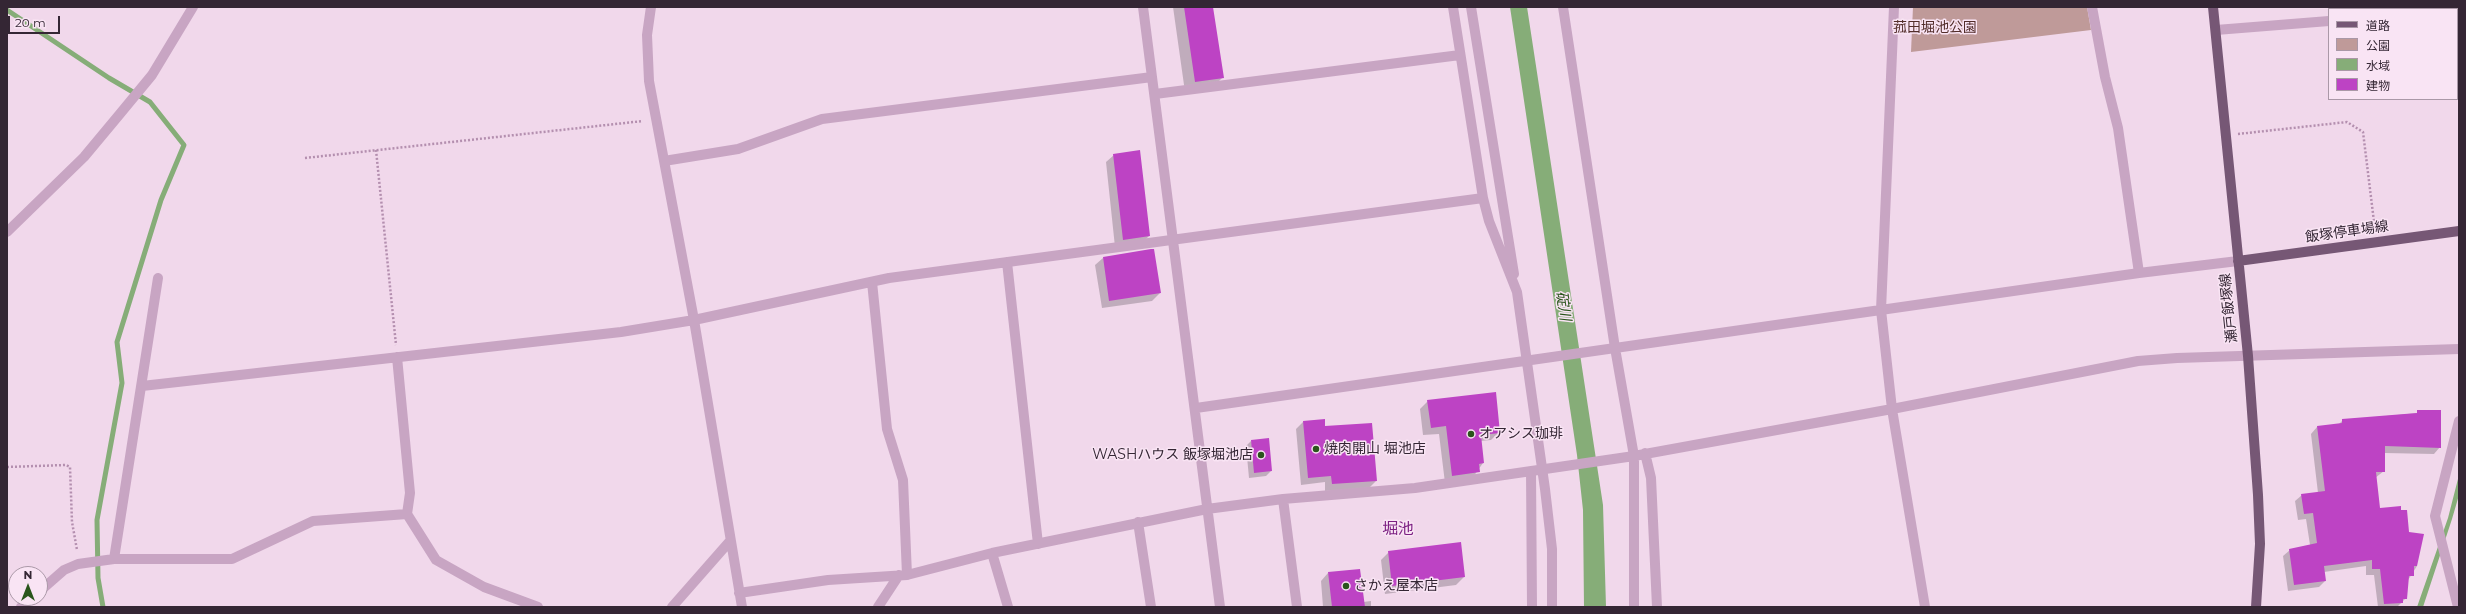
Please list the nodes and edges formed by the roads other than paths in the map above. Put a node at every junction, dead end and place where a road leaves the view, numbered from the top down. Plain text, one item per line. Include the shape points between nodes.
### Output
1 (193, 7) edge
2 (651, 7) edge
3 (1143, 7) edge
4 (1453, 7) edge
5 (1471, 7) edge
6 (1563, 7) edge
7 (1894, 7) edge
8 (2092, 7) edge
9 (2213, 7) edge
10 (2328, 21) edge
11 (2216, 30) junction
12 (1460, 55) junction
13 (1152, 77) junction
14 (1154, 94) junction
15 (664, 161) junction
16 (1483, 198) junction
17 (2459, 230) edge
18 (7, 232) edge
19 (1173, 238) junction
20 (2238, 261) junction
21 (1007, 262) junction
22 (2139, 273) junction
23 (158, 278) dead end
24 (872, 282) junction
25 (1517, 292) junction
26 (1881, 310) junction
27 (694, 320) junction
28 (1612, 348) junction
29 (2459, 349) edge
30 (2248, 356) junction
31 (397, 357) junction
32 (1528, 360) junction
33 (142, 386) junction
34 (1196, 408) junction
35 (1892, 409) junction
36 (2459, 420) edge
37 (1645, 453) junction
38 (1630, 456) junction
39 (1540, 470) junction
40 (1283, 499) junction
41 (1208, 509) junction
42 (408, 514) junction
43 (1138, 522) junction
44 (730, 541) junction
45 (1038, 544) junction
46 (992, 553) junction
47 (114, 559) junction
48 (903, 575) junction
49 (48, 583) edge
50 (740, 593) junction
51 (538, 607) edge
52 (672, 607) edge
53 (742, 607) edge
54 (878, 607) edge
55 (1008, 607) edge
56 (1151, 607) edge
57 (1220, 607) edge
58 (1297, 607) edge
59 (1532, 607) edge
60 (1552, 607) edge
61 (1634, 607) edge
62 (1657, 607) edge
63 (1925, 607) edge
64 (2256, 607) edge
65 (2458, 607) edge

1 - 18 street via 152,75 119,115 84,156
2 - 15 street via 647,35 649,73
3 - 13 street
4 - 12 street
5 - 25 street
6 - 28 street
7 - 26 street
8 - 22 street via 2118,128
9 - 11 main road, 瀬戸飯塚線
10 - 11 street
11 - 20 main road, 瀬戸飯塚線
12 - 14 street
12 - 16 street
13 - 14 street
13 - 15 street via 822,119 738,149
14 - 19 street
15 - 27 street
16 - 19 street
16 - 25 street via 1489,221
17 - 20 main road, 飯塚停車場線
19 - 21 street
19 - 34 street
20 - 22 street
20 - 30 main road, 瀬戸飯塚線
21 - 24 street
21 - 45 street
22 - 26 street
23 - 33 street
24 - 27 street
24 - 48 street via 886,429 903,480
25 - 32 street
26 - 28 street
26 - 35 street
27 - 31 street via 621,332
27 - 44 street
28 - 32 street
28 - 38 street
29 - 30 street
30 - 35 street via 2138,361
30 - 64 main road, 瀬戸飯塚線 via 2260,544
31 - 33 street
31 - 42 street via 410,493
32 - 34 street
32 - 39 street
33 - 47 street
34 - 41 street
35 - 37 street
35 - 63 street
36 - 65 street via 2435,516
37 - 38 street
37 - 62 street via 1651,478
38 - 39 street
38 - 61 street
39 - 40 street via 1415,488
39 - 59 street
39 - 60 street via 1552,549
40 - 41 street
40 - 58 street
41 - 43 street
41 - 57 street
42 - 47 street via 313,521 232,559
42 - 51 street via 436,560 484,586
43 - 45 street
43 - 56 street
44 - 50 street
44 - 52 street
45 - 46 street
46 - 48 street
46 - 55 street
47 - 49 street via 82,563 64,570
48 - 50 street via 828,580
48 - 54 street via 886,591
50 - 53 street

